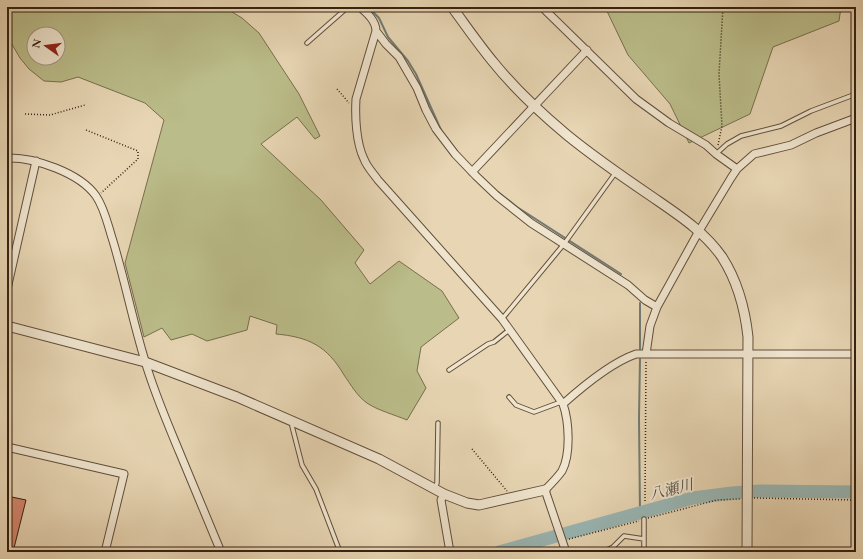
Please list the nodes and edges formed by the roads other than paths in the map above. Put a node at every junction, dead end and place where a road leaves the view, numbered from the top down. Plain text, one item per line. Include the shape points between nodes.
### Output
1 (348, 7) edge
2 (452, 7) edge
3 (542, 7) edge
4 (365, 8) edge
5 (376, 30) junction
6 (307, 43) dead end
7 (587, 50) junction
8 (856, 94) edge
9 (534, 105) junction
10 (856, 118) edge
11 (716, 154) junction
12 (7, 158) edge
13 (36, 161) junction
14 (737, 169) junction
15 (472, 172) junction
16 (616, 172) junction
17 (699, 231) junction
18 (564, 244) junction
19 (7, 289) edge
20 (657, 307) junction
21 (502, 319) junction
22 (7, 326) edge
23 (509, 330) junction
24 (646, 354) junction
25 (748, 354) junction
26 (856, 354) edge
27 (145, 362) junction
28 (449, 370) dead end
29 (509, 397) dead end
30 (562, 402) junction
31 (293, 420) junction
32 (438, 423) dead end
33 (7, 447) edge
34 (435, 489) junction
35 (545, 490) junction
36 (444, 494) junction
37 (644, 519) road end
38 (644, 539) junction
39 (105, 552) edge
40 (221, 552) edge
41 (340, 552) edge
42 (450, 552) edge
43 (566, 552) edge
44 (603, 552) edge
45 (644, 552) edge
46 (747, 552) edge

1 - 6 lane
2 - 9 street via 494,63
3 - 7 street
4 - 5 street
5 - 15 street via 399,57 436,129
5 - 21 street via 356,99 355,111 360,149 368,168
7 - 9 street
7 - 11 street via 636,99
8 - 11 lane via 811,111 781,126 741,136 726,144
9 - 15 street
9 - 16 street via 568,136
10 - 14 street via 791,145 754,154
11 - 14 street
12 - 13 street
13 - 19 street
13 - 27 street via 80,180 96,197 117,254
14 - 17 street
15 - 18 street via 531,223
16 - 17 street
16 - 18 lane
17 - 20 street
17 - 25 street via 722,257 736,284 746,320
18 - 20 street
18 - 21 lane
20 - 24 street via 650,326
21 - 23 street
22 - 27 street
23 - 28 lane
23 - 30 street
24 - 25 street
24 - 30 street via 631,356
25 - 26 street
25 - 46 street
27 - 31 street
27 - 40 street via 162,410
29 - 30 lane via 516,406 534,412
30 - 35 street via 566,414 568,440 565,463 560,474
31 - 34 street via 379,459
31 - 41 lane via 292,426 302,465 316,489
32 - 34 lane
33 - 39 street via 124,474
34 - 36 street
35 - 36 street via 474,505
35 - 43 street
36 - 42 street via 442,502
37 - 38 lane
38 - 44 lane via 624,536 614,547
38 - 45 lane

